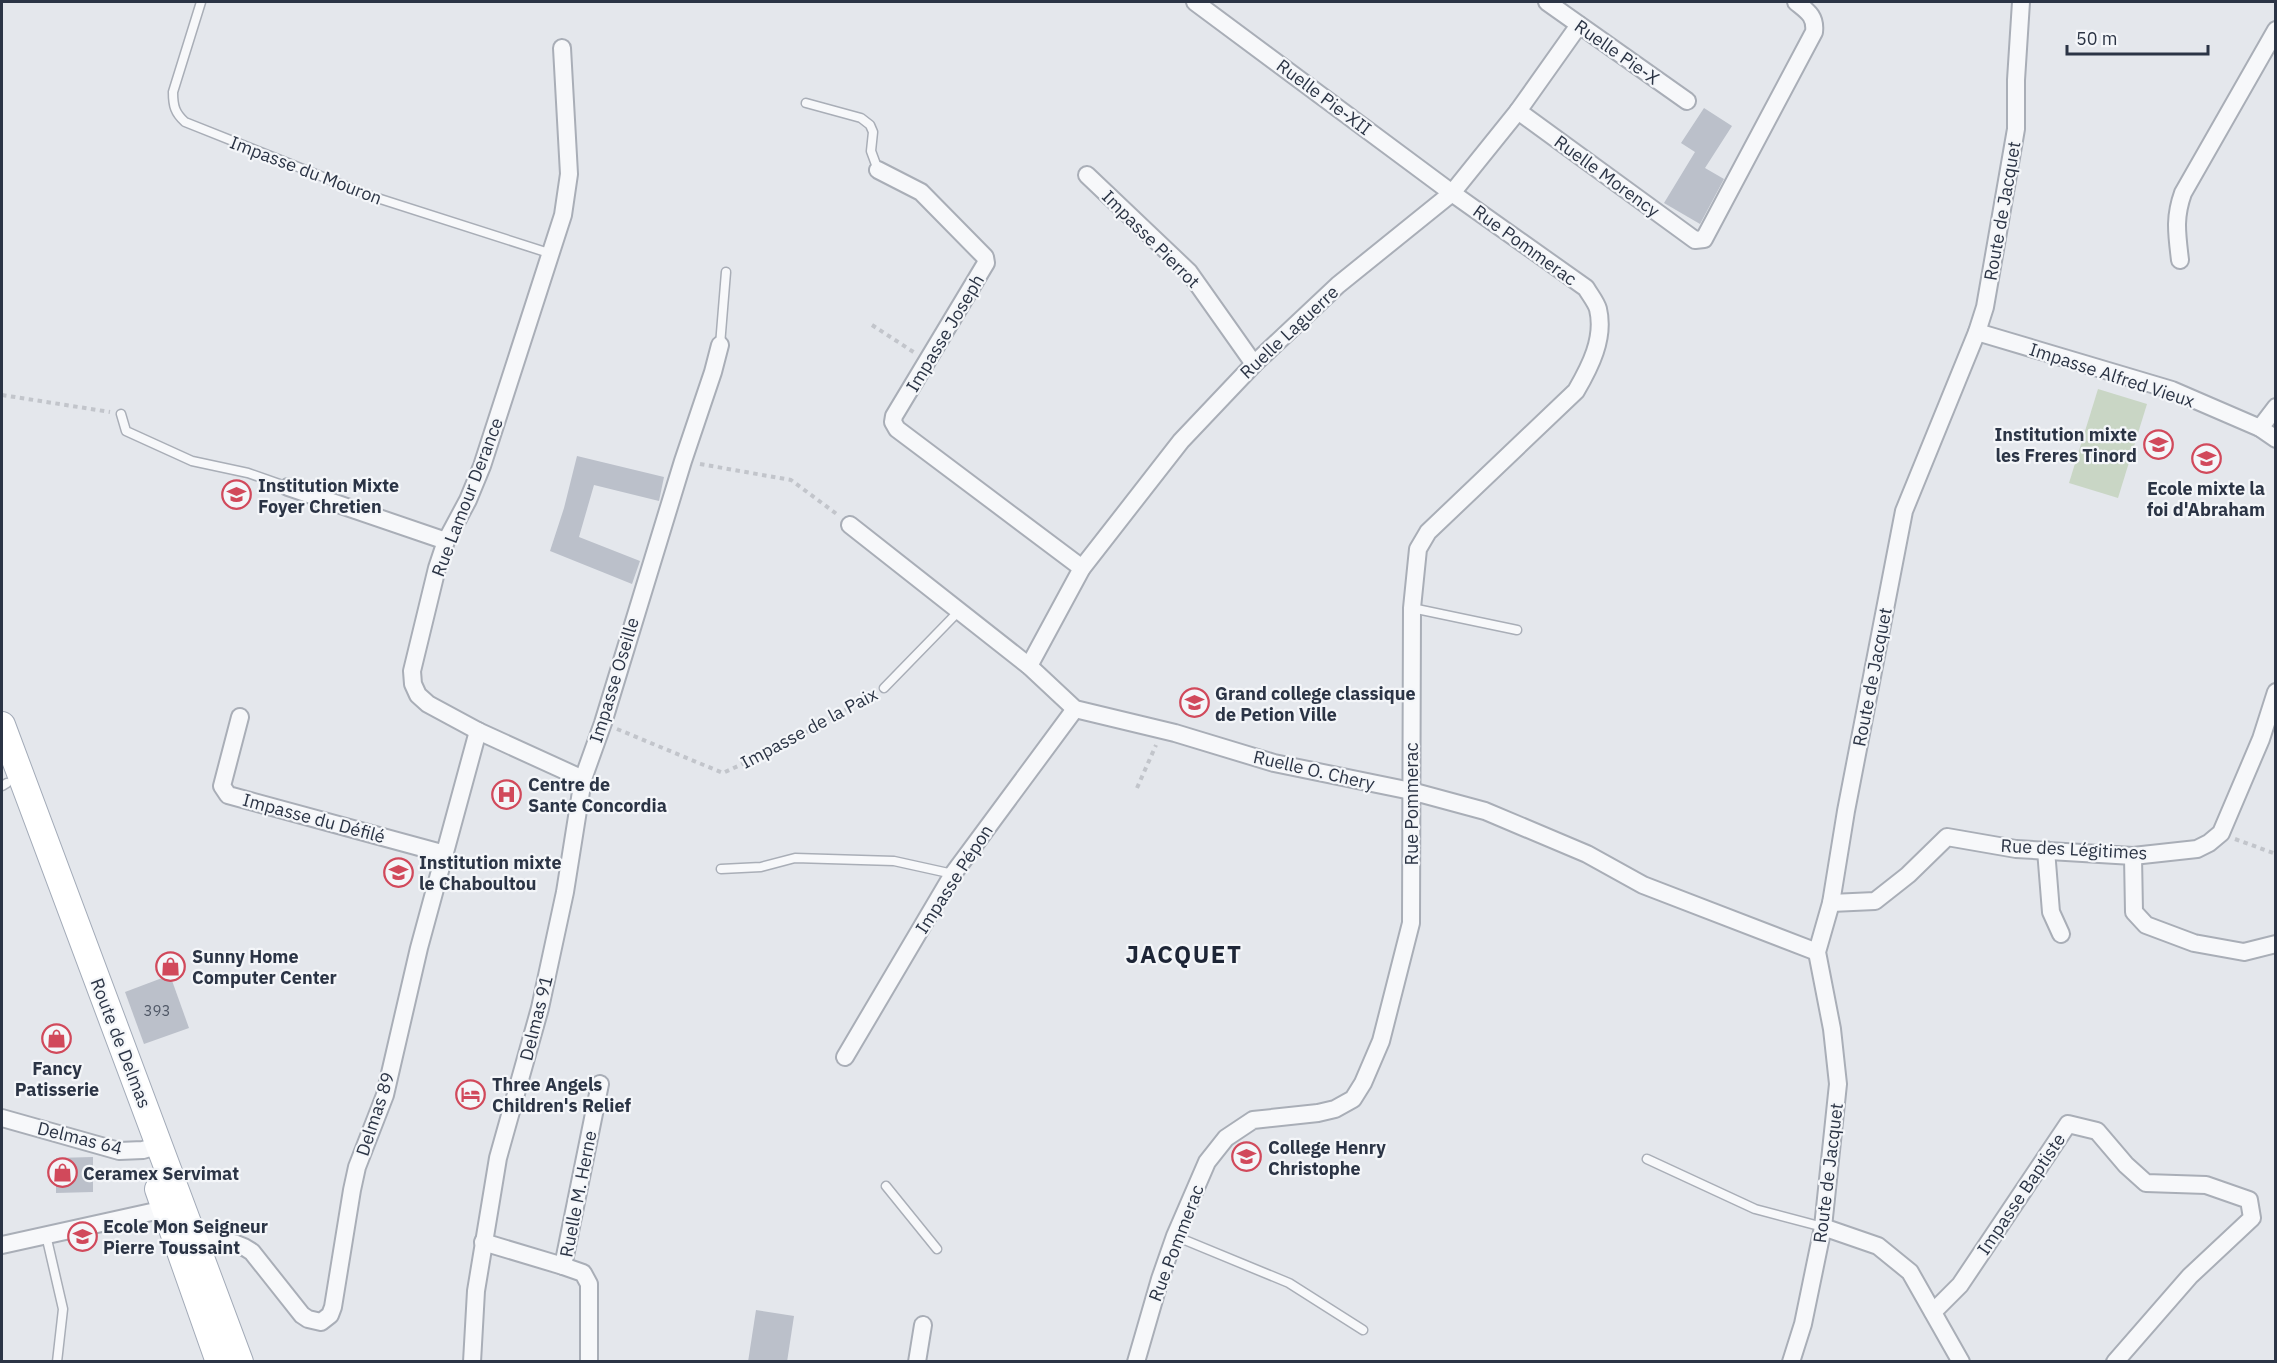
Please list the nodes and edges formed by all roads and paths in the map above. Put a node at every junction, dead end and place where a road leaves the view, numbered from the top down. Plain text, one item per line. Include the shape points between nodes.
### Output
1 (201, 2) edge
2 (1195, 2) edge
3 (1546, 2) edge
4 (1796, 2) edge
5 (2021, 2) edge
6 (2034, 2) edge
7 (2021, 24) junction
8 (1579, 25) junction
9 (2276, 30) edge
10 (562, 48) dead end
11 (1687, 101) dead end
12 (806, 103) dead end
13 (1518, 111) junction
14 (878, 170) joint
15 (1087, 175) dead end
16 (1452, 193) junction
17 (552, 254) junction
18 (2180, 260) dead end
19 (726, 272) dead end
20 (872, 324) dead end
21 (1977, 332) junction
22 (720, 345) joint
23 (928, 362) junction
24 (1254, 364) junction
25 (2, 395) edge
26 (2276, 407) edge
27 (121, 414) joint
28 (2260, 428) junction
29 (2276, 439) edge
30 (683, 461) junction
31 (288, 487) joint
32 (850, 525) joint
33 (446, 541) junction
34 (1082, 568) junction
35 (1412, 608) junction
36 (959, 611) junction
37 (1517, 630) dead end
38 (1029, 666) junction
39 (884, 688) joint
40 (2276, 692) edge
41 (1075, 709) junction
42 (240, 717) dead end
43 (603, 723) junction
44 (2, 724) edge
45 (1162, 730) junction
46 (478, 731) junction
47 (4, 778) edge
48 (583, 779) junction
49 (1137, 788) dead end
50 (1411, 791) junction
51 (2221, 833) junction
52 (2046, 850) junction
53 (445, 854) junction
54 (2276, 854) edge
55 (2133, 856) junction
56 (721, 869) dead end
57 (954, 874) junction
58 (1831, 903) junction
59 (2061, 934) dead end
60 (2276, 944) edge
61 (1817, 952) junction
62 (845, 1057) dead end
63 (600, 1084) dead end
64 (2, 1118) edge
65 (151, 1148) junction
66 (1647, 1160) dead end
67 (886, 1186) dead end
68 (165, 1209) junction
69 (1823, 1227) junction
70 (46, 1235) junction
71 (1176, 1236) junction
72 (483, 1242) junction
73 (2, 1245) edge
74 (187, 1246) junction
75 (937, 1249) dead end
76 (563, 1266) junction
77 (1933, 1312) junction
78 (923, 1325) dead end
79 (1363, 1330) dead end
80 (57, 1362) edge
81 (219, 1362) edge
82 (240, 1362) edge
83 (472, 1362) edge
84 (589, 1362) edge
85 (916, 1362) edge
86 (1136, 1362) edge
87 (1791, 1362) edge
88 (1961, 1362) edge
89 (2115, 1362) edge

1 - 17 lane, Impasse du Mouron via 173,92 176,114 185,122 371,196
2 - 16 street, Ruelle Pie-XII
3 - 8 street, Ruelle Pie-X
4 - 13 street, Ruelle Morency via 1812,16 1814,32 1704,239 1695,240
5 - 7 street, Route de Jacquet
6 - 7 street
7 - 21 street, Route de Jacquet via 2016,129 1985,307
8 - 11 street, Ruelle Pie-X
8 - 13 street, Ruelle Laguerre
9 - 18 street via 2177,209
10 - 17 street, Rue Lamour Derance via 569,174
12 - 14 lane, Impasse Joseph via 861,118 870,125 871,152
13 - 16 street, Ruelle Laguerre
14 - 23 street, Impasse Joseph via 921,192 987,263
15 - 24 street, Impasse Pierrot via 1188,272
16 - 24 street, Ruelle Laguerre via 1338,285
16 - 35 street, Rue Pommerac via 1586,288 1598,308 1599,326 1592,365 1576,391 1428,532 1418,549
17 - 33 street, Rue Lamour Derance via 482,466
19 - 22 lane
20 - 23 path
21 - 28 street, Impasse Alfred Vieux via 2172,390
21 - 58 street, Route de Jacquet via 1904,511
22 - 30 street, Impasse Oseille
23 - 34 street, Impasse Joseph via 894,416 897,429
24 - 34 street, Ruelle Laguerre via 1181,441
25 - 27 path
26 - 28 street
27 - 31 lane via 126,431 192,461
28 - 29 street, Impasse Alfred Vieux
30 - 32 path via 791,480
30 - 43 street, Impasse Oseille
31 - 33 street
32 - 36 street, Ruelle O. Chery
33 - 46 street, Rue Lamour Derance via 412,671 413,684 428,704
34 - 38 street, Ruelle Laguerre
35 - 37 lane
35 - 50 street, Rue Pommerac
36 - 38 street, Ruelle O. Chery
36 - 39 lane, Impasse de la Paix
38 - 41 street, Ruelle O. Chery
39 - 43 path, Impasse de la Paix via 787,743 723,773
40 - 51 street via 2261,739
41 - 45 street, Ruelle O. Chery
41 - 57 street, Impasse Pépon
42 - 53 street, Impasse du Défilé via 222,786 228,795
43 - 48 street, Impasse Oseille
44 - 65 main road, Route de Delmas
45 - 49 path
45 - 50 street, Ruelle O. Chery via 1274,764
46 - 48 street, Rue Lamour Derance
46 - 53 street, Delmas 89
47 - 65 main road, Route de Delmas
48 - 72 street, Delmas 91 via 543,996 498,1158
50 - 61 street, Ruelle O. Chery via 1485,811 1587,854 1643,885
50 - 71 street, Rue Pommerac via 1411,923 1381,1041 1363,1083 1353,1099 1335,1109 1253,1119 1226,1138 1207,1162
51 - 54 path
51 - 55 street, Rue des Légitimes via 2197,849
52 - 55 street, Rue des Légitimes
52 - 58 street, Rue des Légitimes via 1947,837 1875,902
52 - 59 street via 2051,912
53 - 74 street, Delmas 89 via 385,1095 351,1190 330,1315 321,1322 302,1316 252,1252 243,1246 218,1240
55 - 60 street via 2134,912 2146,925 2194,943 2244,952
56 - 57 lane via 760,867 795,858 894,861
57 - 62 street, Impasse Pépon
58 - 61 street, Route de Jacquet
61 - 69 street, Route de Jacquet via 1838,1084
63 - 76 street, Ruelle M. Herne
64 - 65 street, Delmas 64 via 119,1151
65 - 68 main road, Route de Delmas
65 - 74 main road, Route de Delmas
66 - 69 lane via 1755,1209
67 - 75 lane
68 - 70 street
68 - 74 main road, Route de Delmas
69 - 77 street via 1878,1246 1910,1272
69 - 87 street, Route de Jacquet
70 - 73 street
70 - 80 lane via 63,1309
71 - 79 lane via 1289,1283
71 - 86 street, Rue Pommerac
72 - 76 street
72 - 83 street, Delmas 91
74 - 81 main road, Route de Delmas
74 - 82 main road, Route de Delmas
76 - 84 street, Ruelle M. Herne via 583,1274 589,1284
77 - 88 street
77 - 89 street, Impasse Baptiste via 1960,1285 2068,1124 2097,1131 2146,1183 2206,1185 2249,1200 2252,1218 2190,1276
78 - 85 street

